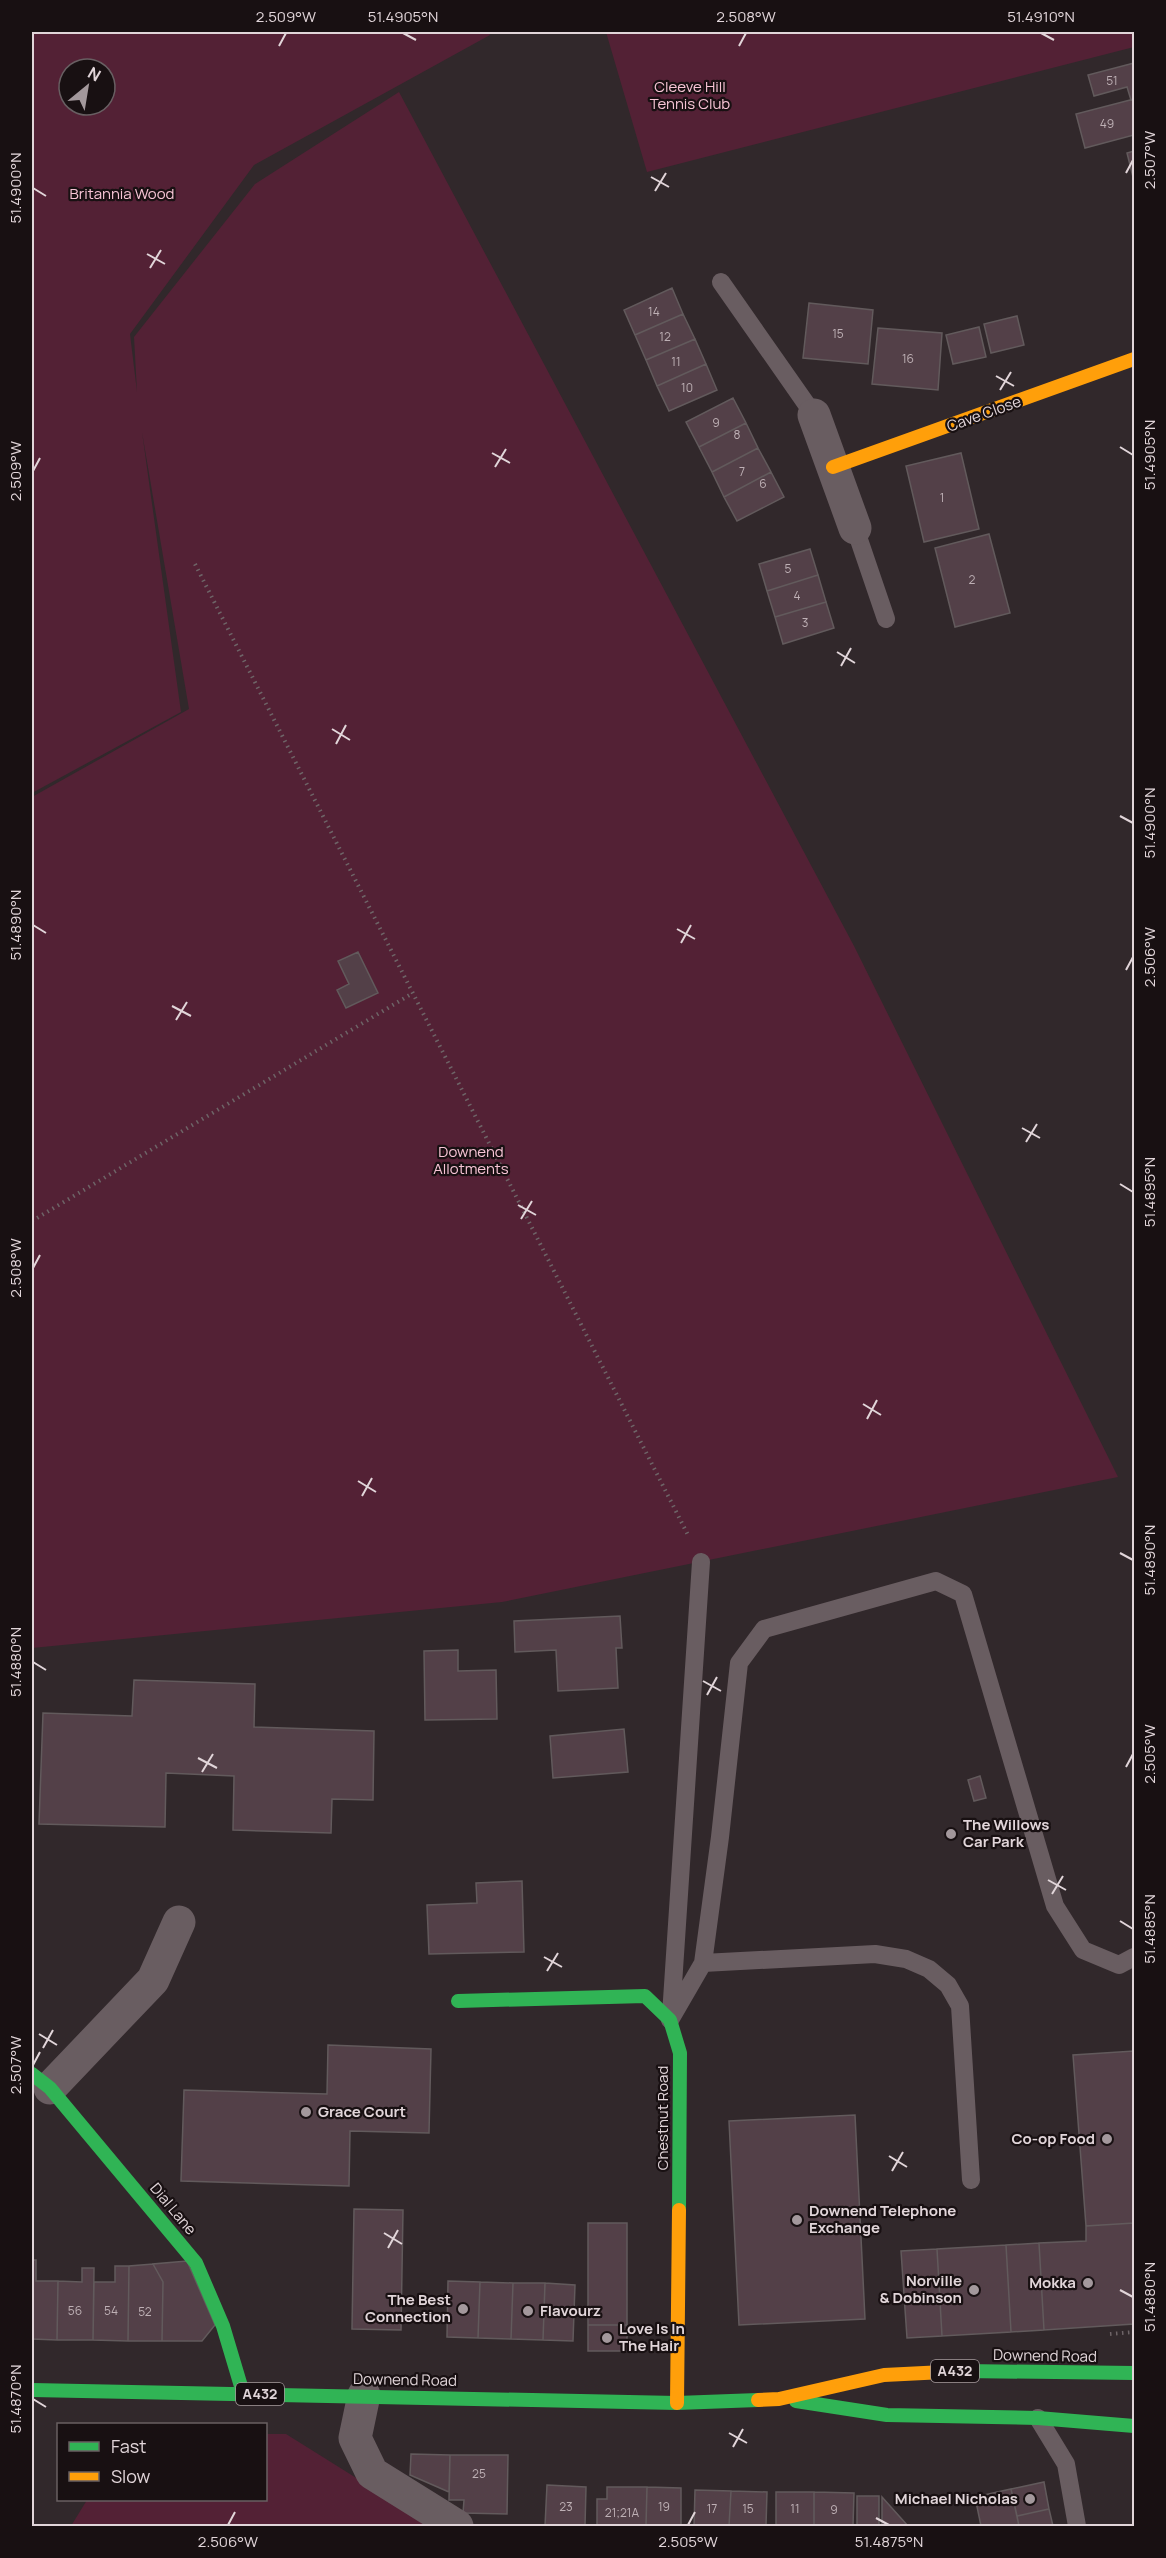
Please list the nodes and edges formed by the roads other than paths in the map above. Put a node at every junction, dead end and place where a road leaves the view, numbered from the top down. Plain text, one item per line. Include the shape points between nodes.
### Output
1 (721, 282) dead end
2 (1134, 359) edge
3 (814, 415) joint
4 (834, 467) junction
5 (855, 528) joint
6 (886, 620) dead end
7 (702, 1562) road end
8 (179, 1922) dead end
9 (1134, 1957) edge
10 (703, 1963) junction
11 (458, 2001) dead end
12 (670, 2020) junction
13 (41, 2081) edge
14 (971, 2180) dead end
15 (1134, 2373) edge
16 (32, 2390) edge
17 (243, 2393) junction
18 (364, 2395) junction
19 (779, 2399) junction
20 (677, 2403) junction
21 (1038, 2418) junction
22 (1134, 2426) edge
23 (457, 2526) edge
24 (1077, 2526) edge

1 - 3 lane
2 - 4 main road, Cave Close
3 - 4 street
4 - 5 street
5 - 6 lane
7 - 12 lane
8 - 13 street via 153,1980
9 - 10 lane via 1119,1965 1083,1950 1055,1906 963,1594 936,1581 764,1629 739,1663
10 - 12 lane
10 - 14 lane via 875,1954 906,1959 929,1969 948,1986 960,2006
11 - 12 main road, Chestnut Road via 645,1996
12 - 20 main road, Chestnut Road via 680,2053
13 - 17 main road, Dial Lane via 196,2263 223,2326
15 - 19 main road, Downend Road / A432 via 955,2371 884,2375
16 - 17 main road, Downend Road / A432
17 - 18 main road, Downend Road / A432
18 - 20 main road, Downend Road / A432
18 - 23 street via 355,2439 372,2473
19 - 20 main road, Downend Road / A432
19 - 21 main road, Downend Road / A432 via 887,2415
21 - 22 main road, Downend Road / A432
21 - 24 lane via 1066,2464

